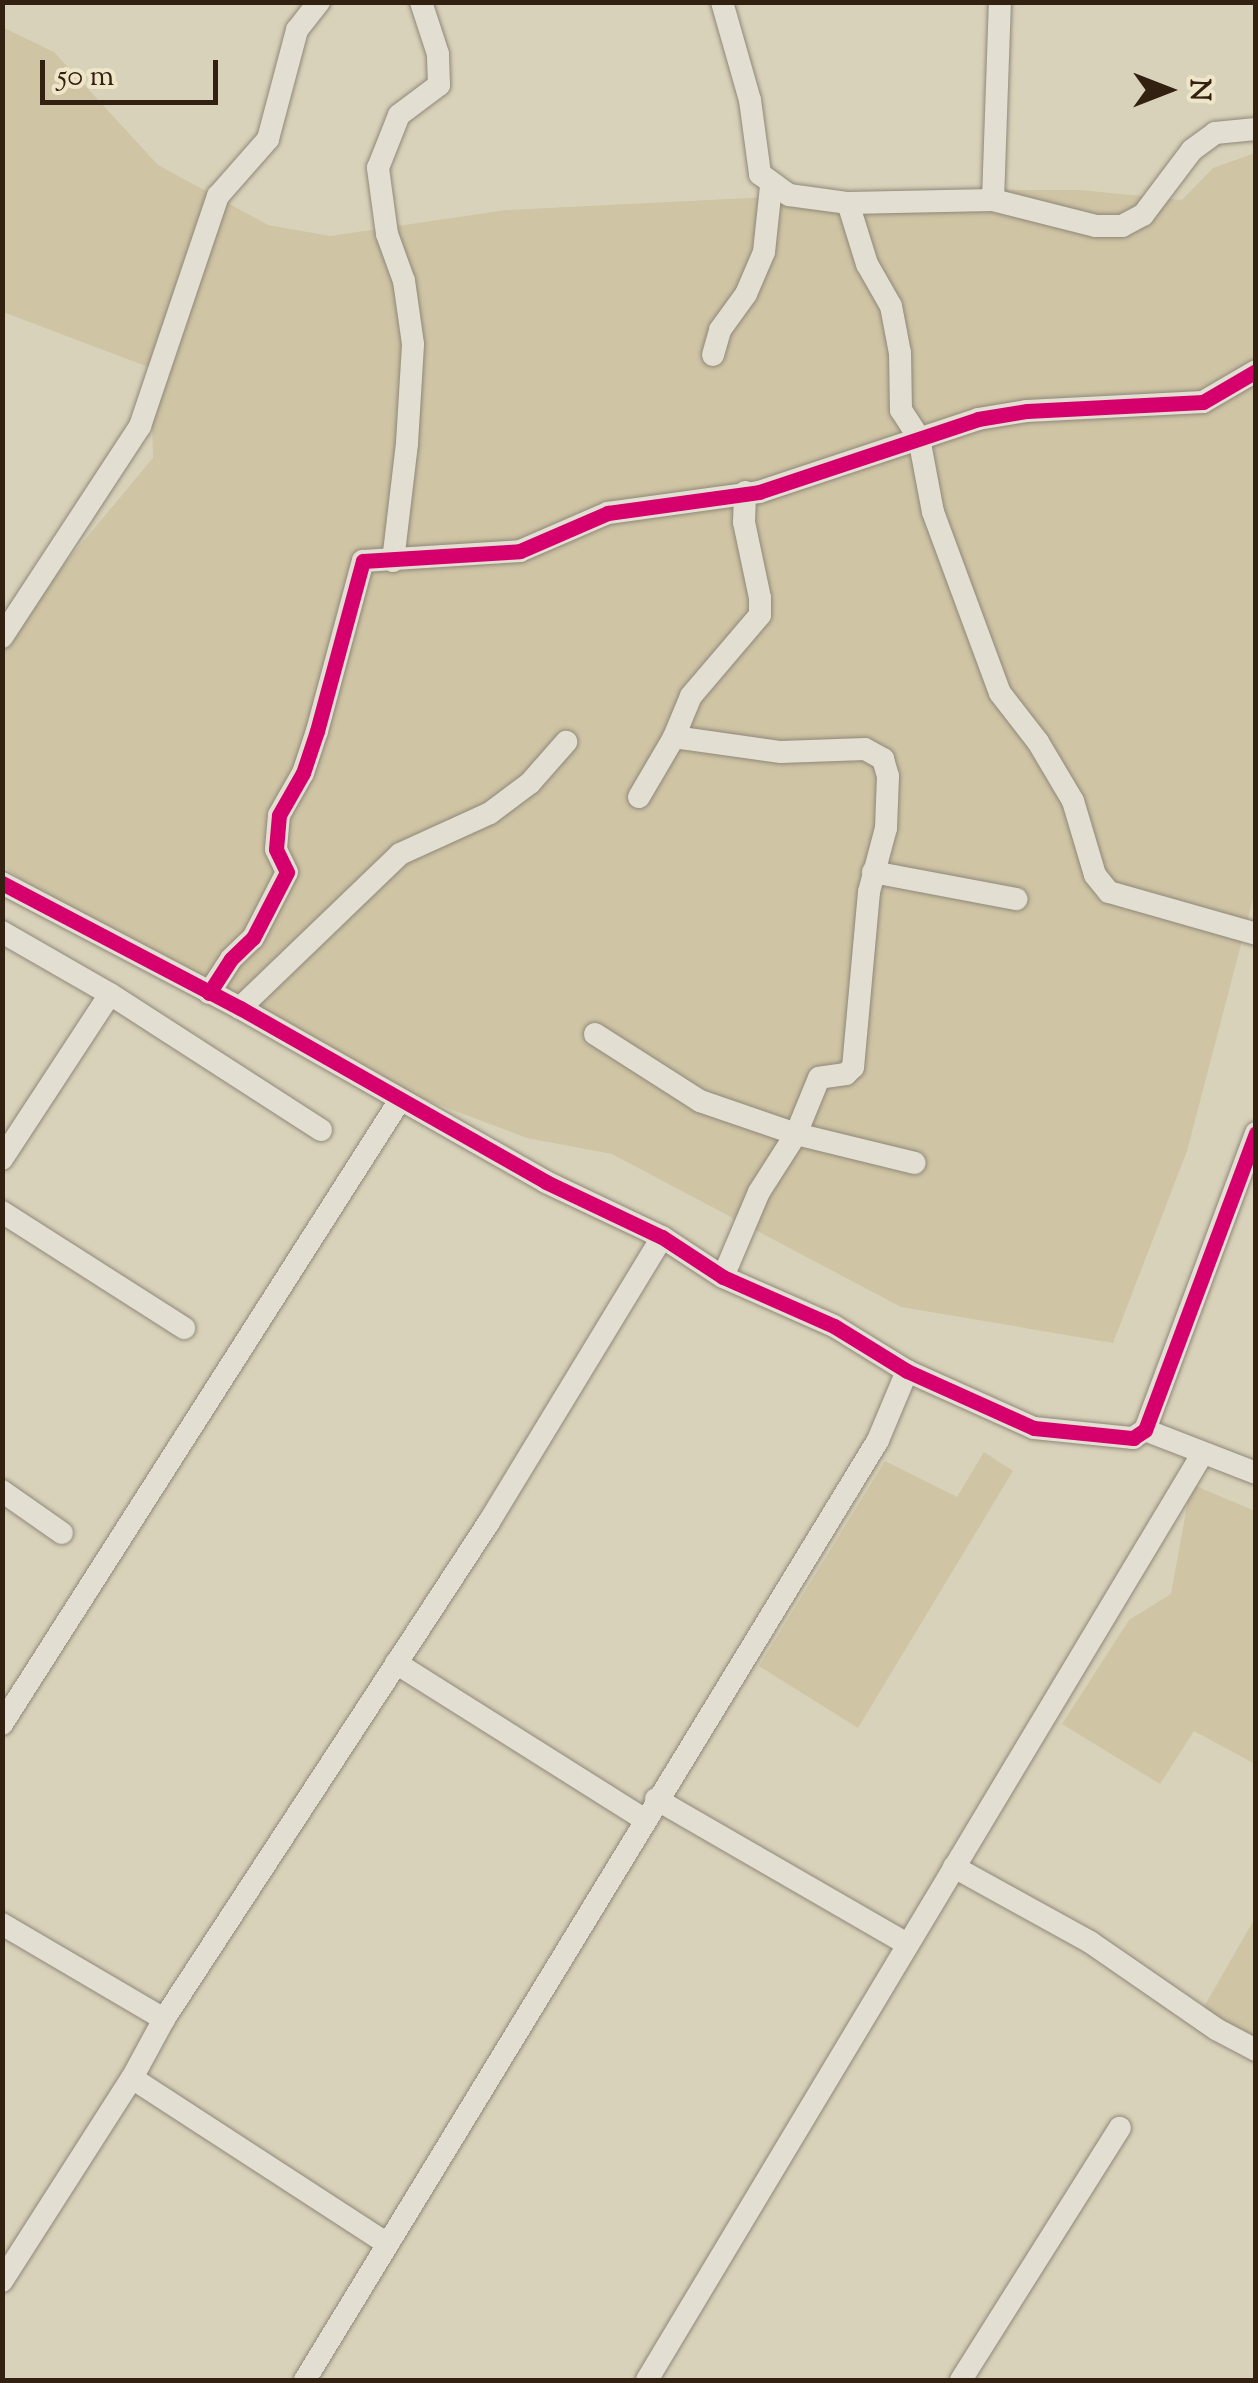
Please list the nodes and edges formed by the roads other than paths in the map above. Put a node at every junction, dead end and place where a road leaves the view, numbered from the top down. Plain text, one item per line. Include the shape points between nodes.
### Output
1 (319, 2) edge
2 (421, 2) edge
3 (722, 2) edge
4 (1000, 2) edge
5 (1256, 129) edge
6 (772, 186) junction
7 (994, 200) junction
8 (848, 203) junction
9 (712, 355) dead end
10 (1256, 372) edge
11 (919, 438) junction
12 (745, 492) junction
13 (393, 560) junction
14 (2, 636) edge
15 (674, 737) junction
16 (566, 742) dead end
17 (639, 797) dead end
18 (873, 872) junction
19 (2, 883) edge
20 (1016, 900) dead end
21 (2, 932) edge
22 (1256, 934) edge
23 (210, 993) junction
24 (110, 994) junction
25 (240, 1008) junction
26 (595, 1034) dead end
27 (400, 1100) junction
28 (320, 1130) dead end
29 (1256, 1133) edge
30 (796, 1134) junction
31 (2, 1159) edge
32 (915, 1163) dead end
33 (2, 1212) edge
34 (662, 1237) junction
35 (723, 1277) junction
36 (184, 1328) dead end
37 (906, 1371) junction
38 (1145, 1430) junction
39 (1203, 1454) junction
40 (1256, 1473) edge
41 (2, 1491) edge
42 (62, 1533) dead end
43 (396, 1663) junction
44 (2, 1724) edge
45 (650, 1809) junction
46 (954, 1867) junction
47 (2, 1924) edge
48 (906, 1943) junction
49 (164, 2018) junction
50 (1256, 2050) edge
51 (132, 2078) junction
52 (1120, 2128) dead end
53 (388, 2244) junction
54 (2, 2281) edge
55 (305, 2380) edge
56 (647, 2380) edge
57 (961, 2380) edge

1 - 14 street via 297,30 268,138 218,196 140,426
2 - 13 street via 438,54 439,85 399,115 378,168 412,344
3 - 6 street via 750,100 760,174
4 - 7 street
5 - 7 street via 1215,133 1192,150 1144,215 1122,226 1096,226
6 - 8 street via 789,196
6 - 9 street via 764,252
7 - 8 street
8 - 11 street via 866,264 891,306 902,410
10 - 11 street via 1203,402 1027,411
11 - 12 street
11 - 22 street via 932,512 1000,694 1073,802 1095,875 1109,892
12 - 13 street via 608,513 520,551
12 - 15 street via 760,615 691,696
13 - 23 street via 363,561 317,732 279,815 276,849 287,872 253,938
15 - 17 street
15 - 18 street via 781,752 875,753 884,760 889,799
16 - 25 street via 530,783 490,813 400,854
18 - 20 street
18 - 30 street via 853,1067 819,1078
19 - 23 street
21 - 24 street
23 - 25 street
24 - 28 street
24 - 31 street
25 - 27 street
26 - 30 street via 700,1101
27 - 34 street via 546,1182
27 - 44 street
29 - 38 street
30 - 32 street
30 - 35 street via 772,1165
33 - 36 street
34 - 35 street
34 - 43 street via 490,1522
35 - 37 street via 834,1326
37 - 38 street via 1034,1428 1133,1438
37 - 45 street via 878,1440
38 - 39 street
39 - 40 street
39 - 46 street
41 - 42 street
43 - 45 street
43 - 49 street
45 - 48 street
45 - 53 street
46 - 48 street
46 - 50 street via 1090,1942
47 - 49 street
48 - 56 street
49 - 51 street
51 - 53 street
51 - 54 street
52 - 57 street
53 - 55 street

